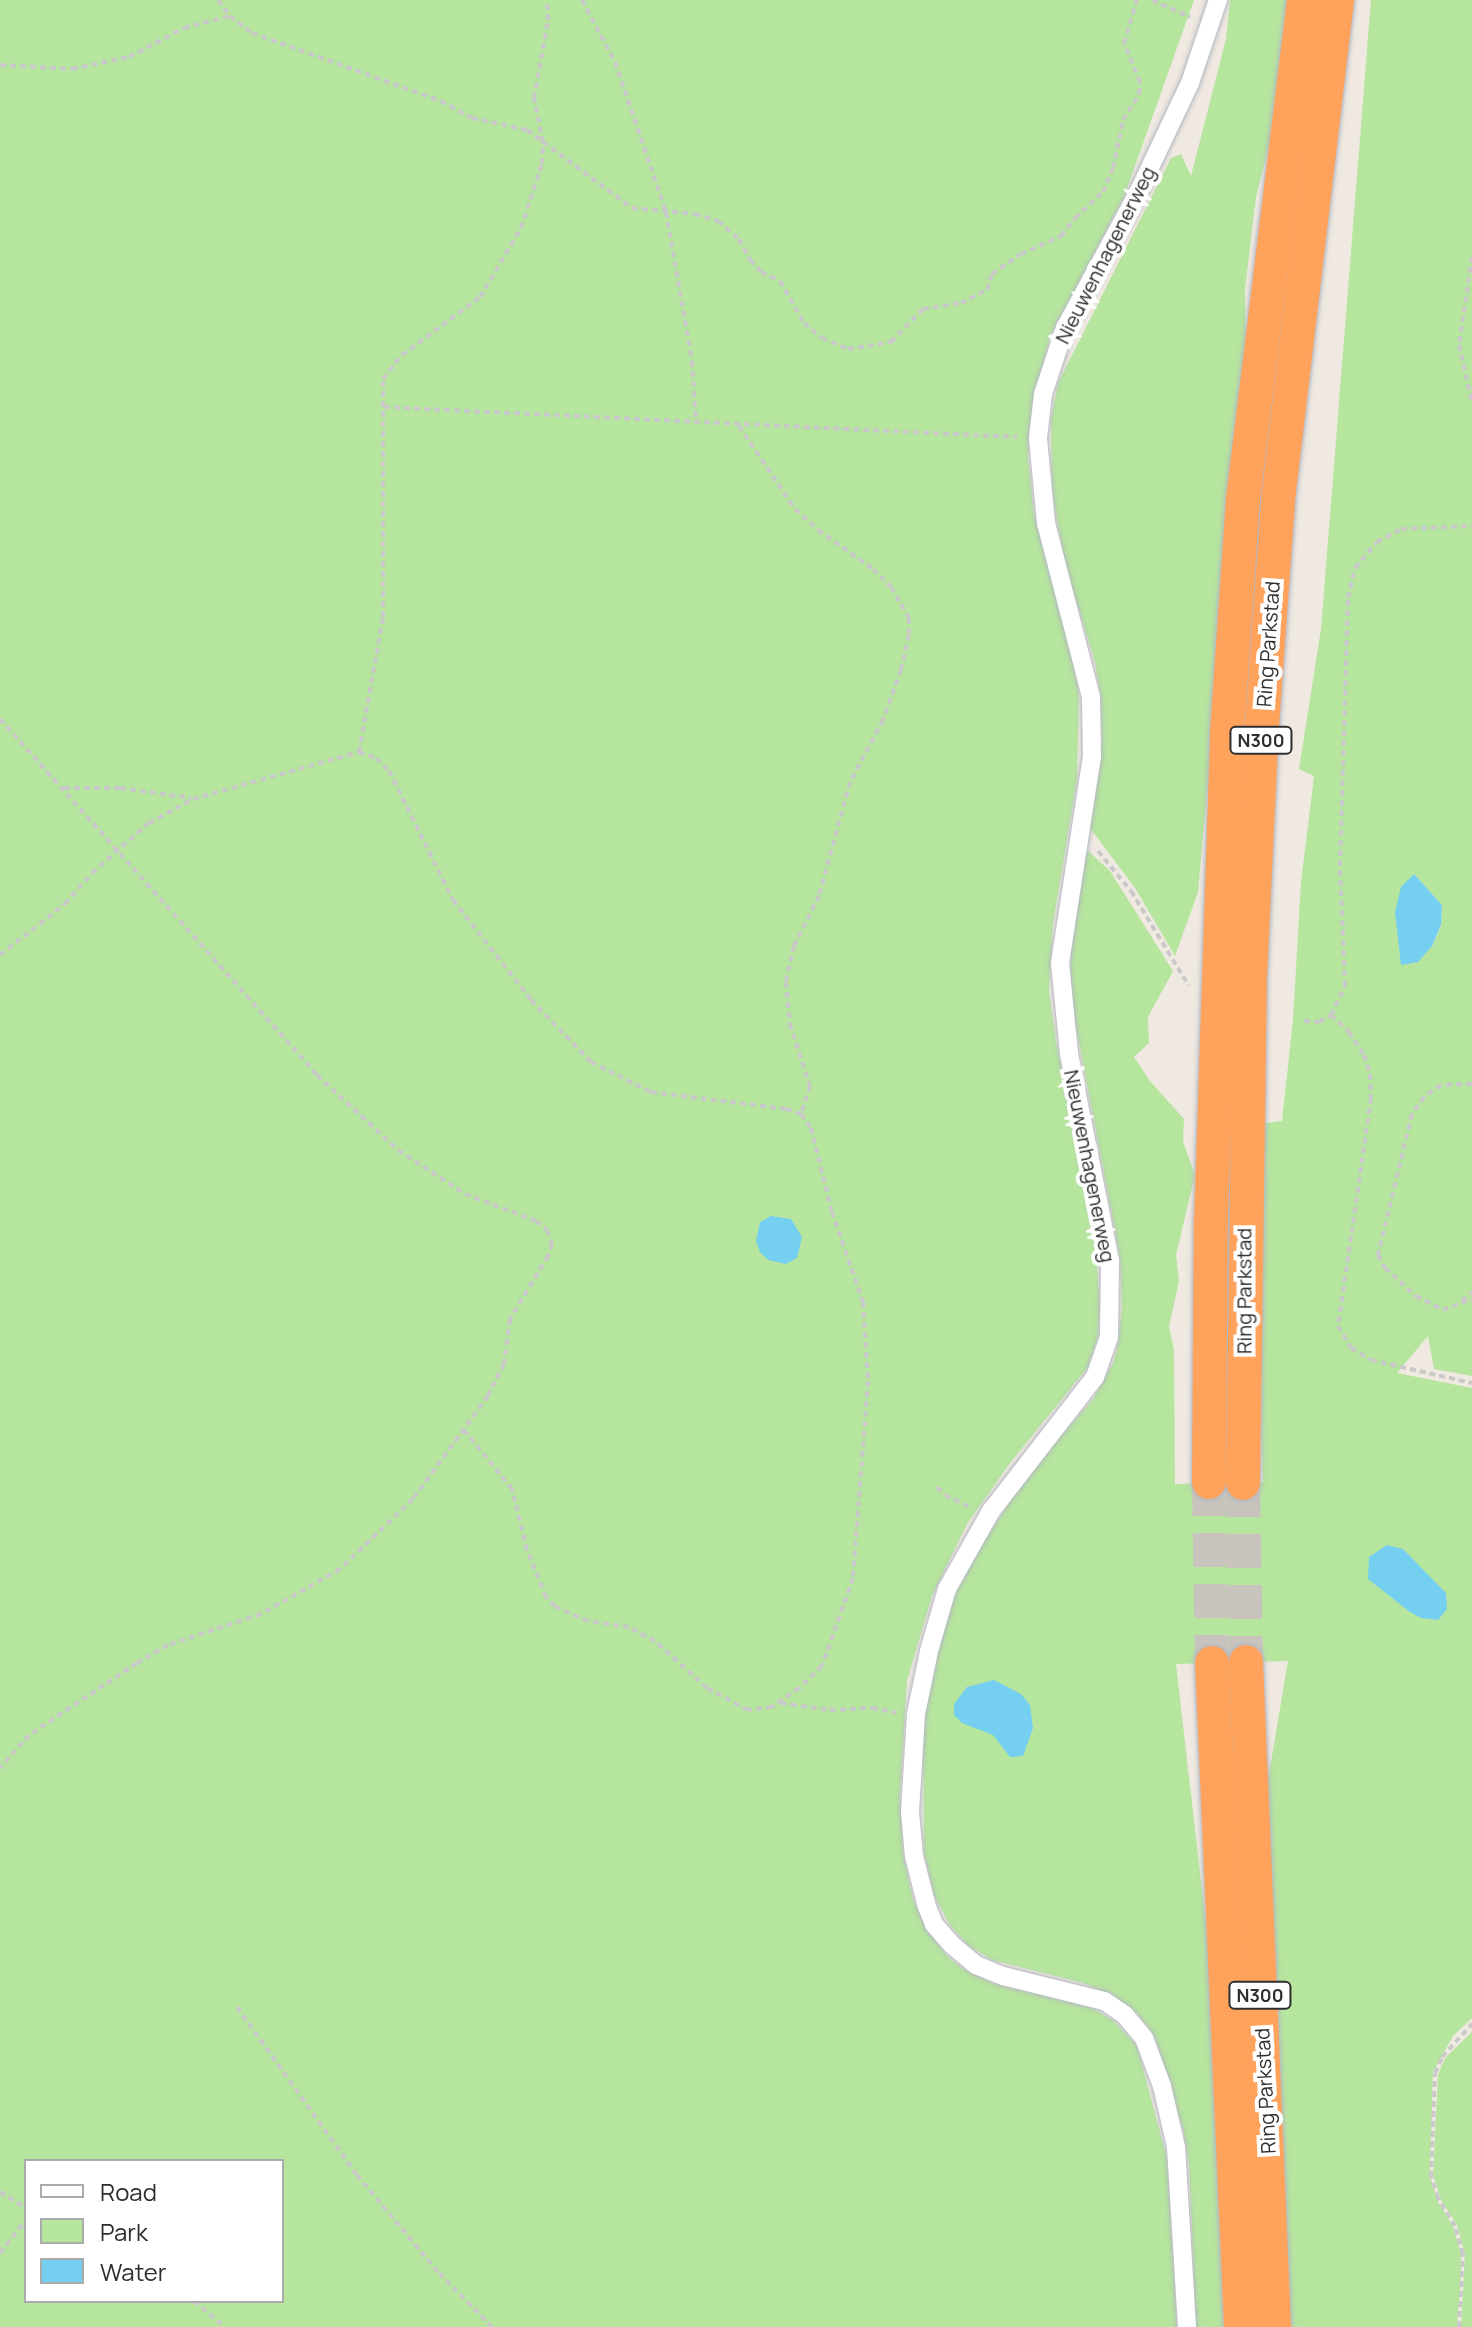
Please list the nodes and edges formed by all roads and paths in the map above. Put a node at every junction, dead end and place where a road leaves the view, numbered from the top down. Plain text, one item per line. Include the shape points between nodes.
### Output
1 (218, 0) edge
2 (547, 0) edge
3 (582, 0) edge
4 (1137, 0) edge
5 (1152, 0) edge
6 (1218, 0) edge
7 (1304, 0) edge
8 (1337, 0) edge
9 (230, 16) junction
10 (1209, 26) junction
11 (0, 65) edge
12 (543, 142) junction
13 (666, 212) junction
14 (1472, 257) edge
15 (1472, 402) edge
16 (384, 407) junction
17 (696, 421) junction
18 (739, 426) junction
19 (1038, 438) junction
20 (1472, 526) edge
21 (0, 719) edge
22 (359, 752) junction
23 (63, 788) junction
24 (193, 799) junction
25 (1079, 834) junction
26 (117, 850) junction
27 (0, 955) edge
28 (1190, 988) dead end
29 (1331, 1015) junction
30 (1304, 1021) dead end
31 (1472, 1084) edge
32 (801, 1114) junction
33 (1472, 1292) edge
34 (1472, 1299) edge
35 (1457, 1306) junction
36 (1472, 1383) edge
37 (465, 1431) junction
38 (1209, 1482) tunnel mouth
39 (1243, 1483) tunnel mouth
40 (937, 1487) dead end
41 (956, 1500) dead end
42 (781, 1703) junction
43 (916, 1718) junction
44 (0, 1768) edge
45 (237, 2007) dead end
46 (1472, 2024) edge
47 (0, 2192) edge
48 (24, 2207) edge
49 (24, 2223) edge
50 (0, 2253) edge
51 (196, 2303) edge
52 (225, 2327) edge
53 (492, 2327) edge
54 (1187, 2327) edge
55 (1241, 2327) edge
56 (1274, 2327) edge
57 (1459, 2327) edge

1 - 9 path
2 - 12 path via 534,98
3 - 13 path via 615,62
4 - 13 path via 1124,43 1140,82 1139,94 1123,120 1103,192 1061,236 992,274 987,290 961,303 923,309 891,342 848,349 822,338 804,323 780,281 761,272 739,239 718,221
5 - 10 path
6 - 10 street, Nieuwenhagenerweg
7 - 38 highway, Ring Parkstad / N300 via 1243,499 1227,733 1211,1221
8 - 39 highway, Ring Parkstad / N300 via 1278,500 1261,740 1244,1217
9 - 11 path via 184,28 129,57 72,69
9 - 12 path via 252,33 430,96 472,118 518,126
10 - 19 street, Nieuwenhagenerweg via 1190,83 1144,181 1065,328 1043,394
12 - 13 path via 632,208
12 - 16 path via 534,193 492,281 464,310 393,364 383,379
13 - 17 path via 692,361
14 - 15 path via 1459,345
16 - 17 path
16 - 22 path via 383,617
17 - 18 path
18 - 19 path
18 - 32 path via 795,509 873,569 909,618 901,670 883,720 850,782 819,896 794,946 786,982 790,1024 810,1086
19 - 25 street, Nieuwenhagenerweg via 1046,523 1091,697 1092,757
20 - 29 path via 1401,529 1377,542 1355,568 1348,598 1340,866 1345,986
21 - 23 path
22 - 24 path
22 - 32 path via 376,758 389,771 453,900 531,1000 591,1062 651,1092
23 - 24 path via 120,788
23 - 26 path
24 - 26 path via 149,823
25 - 28 path via 1121,877
25 - 43 street, Nieuwenhagenerweg via 1062,948 1062,1003 1110,1261 1109,1337 1095,1377 1005,1492 959,1566 929,1651
26 - 27 path via 65,904
26 - 37 path via 317,1075 398,1150 465,1194 519,1213 547,1230 552,1244 510,1319 504,1364
29 - 30 path via 1319,1022
29 - 36 path via 1364,1055 1371,1098 1338,1326 1351,1348 1371,1360
31 - 35 path via 1441,1085 1412,1114 1378,1255 1416,1296 1443,1310
32 - 42 path via 811,1128 863,1302 868,1381 853,1578 822,1666
33 - 35 path
34 - 35 path
37 - 42 path via 512,1489 527,1550 546,1597 555,1606 588,1621 629,1627 655,1641 733,1705 759,1710
37 - 44 path via 413,1499 340,1569 261,1614 168,1645 137,1663 29,1735
40 - 41 path
42 - 43 path via 890,1710
43 - 54 street, Nieuwenhagenerweg via 910,1812 914,1856 934,1924 976,1965 1104,2001 1144,2038 1176,2147
45 - 53 path via 357,2175
46 - 57 path via 1442,2057 1435,2073 1431,2177 1463,2254
47 - 48 path
49 - 50 path
51 - 52 path
55 - 56 highway, Ring Parkstad / N300 via 1229,1663

